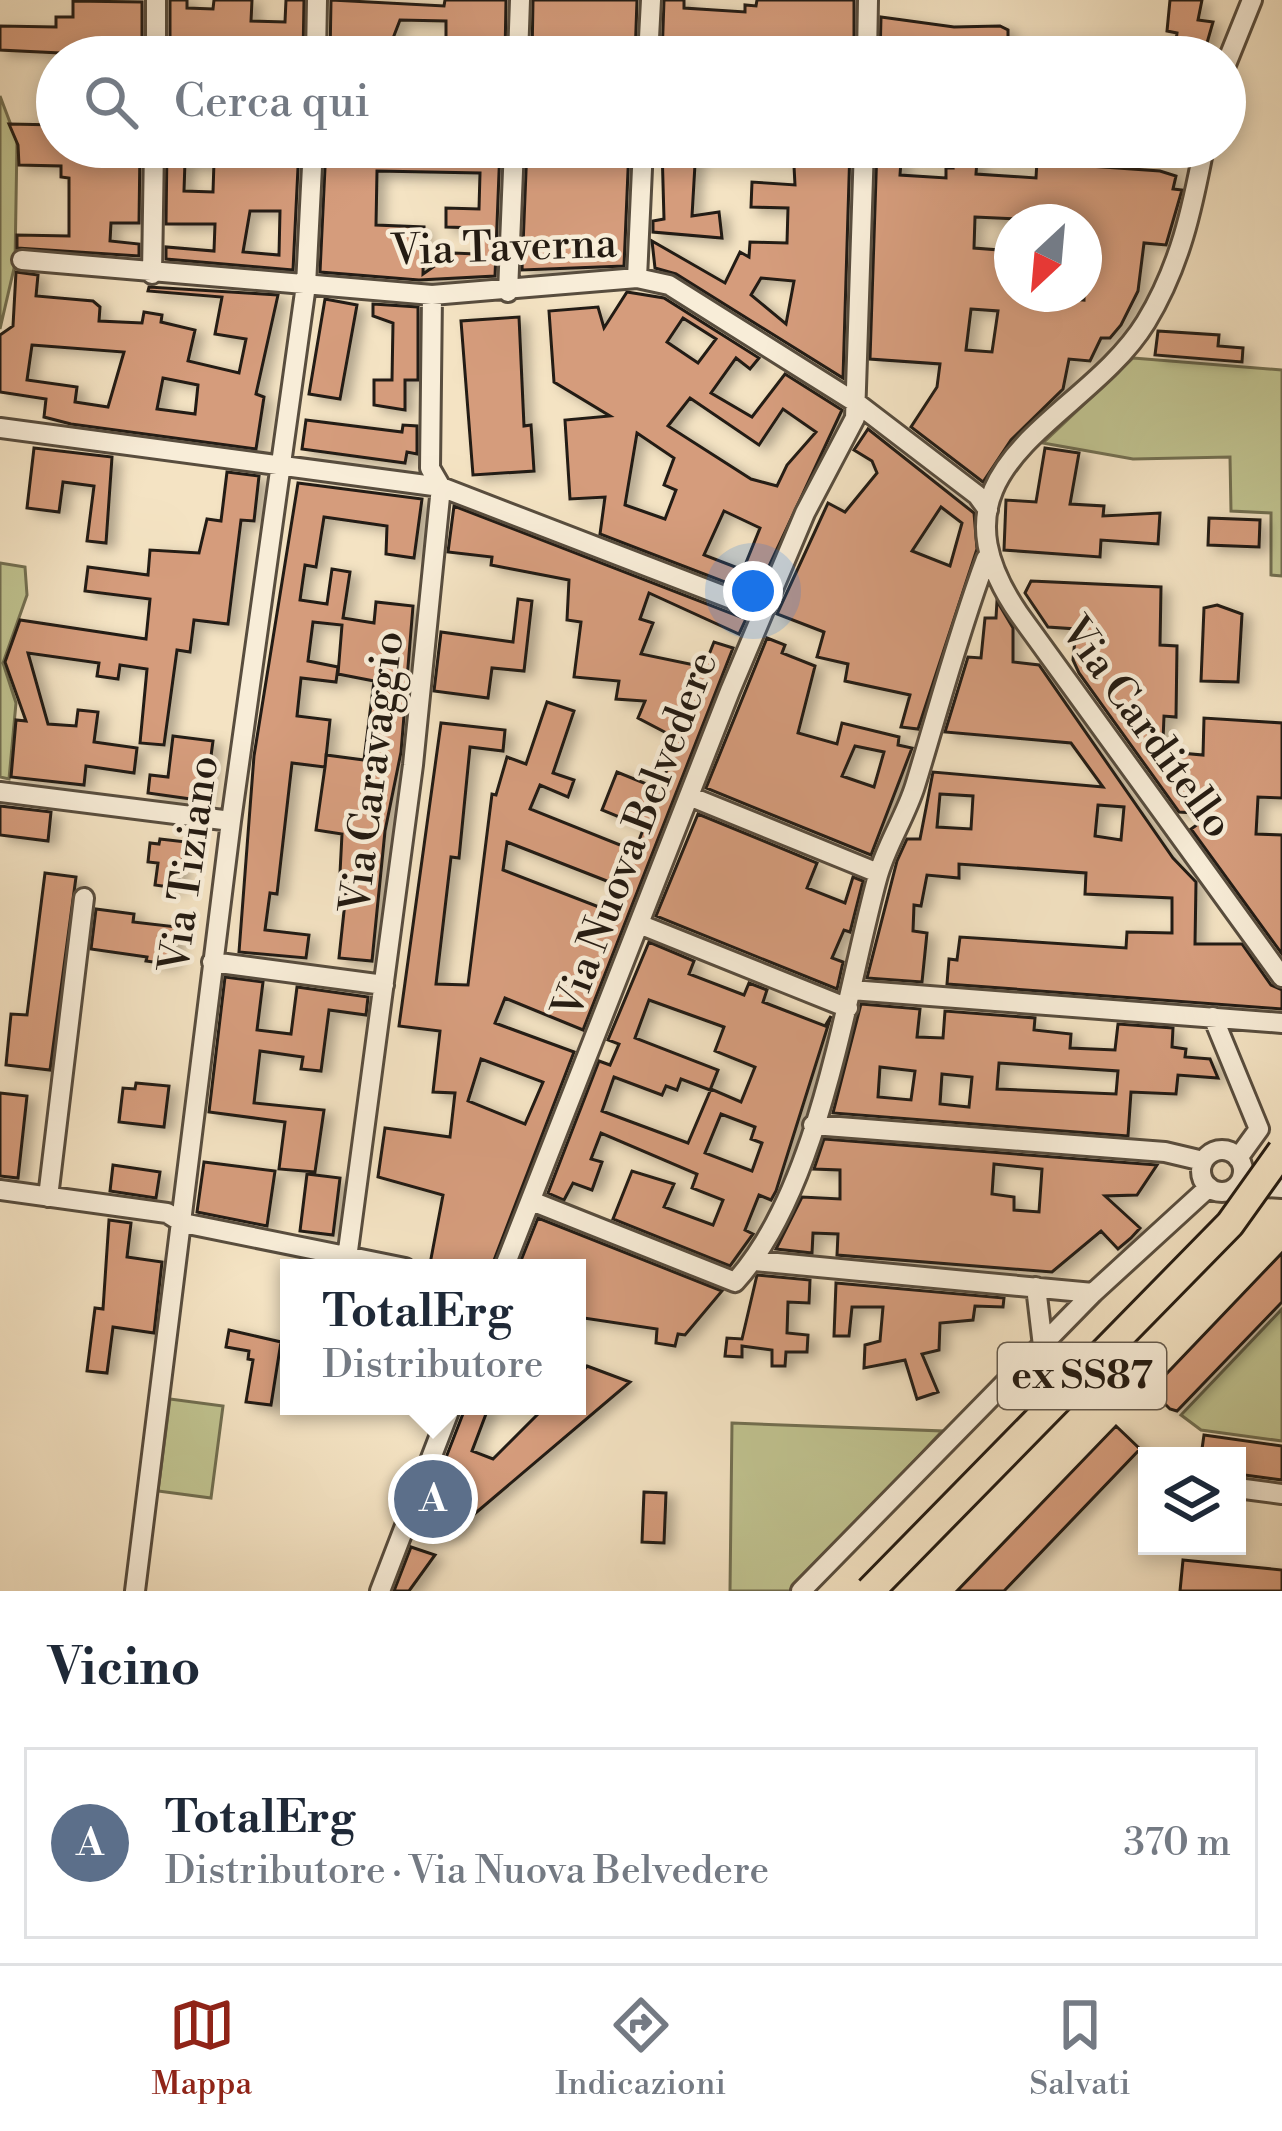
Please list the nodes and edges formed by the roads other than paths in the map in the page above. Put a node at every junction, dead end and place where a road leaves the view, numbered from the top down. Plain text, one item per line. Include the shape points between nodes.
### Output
1 (157, 0) edge
2 (317, 0) edge
3 (520, 0) edge
4 (651, 0) edge
5 (868, 0) edge
6 (1252, 0) edge
7 (156, 36) edge
8 (316, 36) edge
9 (519, 36) edge
10 (649, 36) edge
11 (867, 36) edge
12 (1238, 36) edge
13 (154, 168) edge
14 (312, 168) edge
15 (513, 168) edge
16 (642, 168) edge
17 (864, 168) edge
18 (1200, 168) edge
19 (22, 260) dead end
20 (152, 274) junction
21 (637, 278) junction
22 (307, 285) junction
23 (508, 292) junction
24 (432, 295) junction
25 (858, 404) junction
26 (0, 428) edge
27 (282, 466) junction
28 (441, 487) junction
29 (988, 509) junction
30 (986, 560) junction
31 (763, 611) junction
32 (0, 792) edge
33 (689, 796) junction
34 (231, 821) junction
35 (878, 873) junction
36 (84, 898) dead end
37 (639, 924) junction
38 (212, 962) junction
39 (1282, 977) edge
40 (384, 985) junction
41 (849, 999) junction
42 (1214, 1017) junction
43 (1282, 1023) edge
44 (813, 1124) junction
45 (1270, 1145) edge
46 (1238, 1158) junction
47 (1203, 1162) junction
48 (1282, 1163) edge
49 (1238, 1185) junction
50 (1209, 1187) junction
51 (1282, 1188) edge
52 (0, 1190) edge
53 (48, 1197) junction
54 (534, 1202) junction
55 (183, 1223) junction
56 (347, 1258) junction
57 (353, 1259) edge
58 (508, 1259) edge
59 (754, 1261) junction
60 (1036, 1287) junction
61 (1093, 1293) junction
62 (1043, 1346) junction
63 (448, 1415) edge
64 (1246, 1489) edge
65 (1282, 1494) edge
66 (135, 1591) edge
67 (380, 1591) edge
68 (801, 1591) edge
69 (870, 1591) edge

1 - 7 street
2 - 8 street
3 - 9 street
4 - 10 street
5 - 11 street
6 - 12 street
13 - 20 street
14 - 22 street, Via Tiziano
15 - 23 street
16 - 21 street
17 - 25 street, Via Nuova Belvedere
18 - 29 street via 1187,241 1144,325 1016,448
19 - 20 street, Via Taverna
20 - 22 street, Via Taverna
21 - 23 street, Via Taverna
21 - 25 street, Via Taverna via 668,285
22 - 24 street, Via Taverna
22 - 27 street, Via Tiziano
23 - 24 street, Via Taverna
24 - 28 street, Via Caravaggio via 430,468
25 - 29 street, Via Taverna
25 - 31 street, Via Nuova Belvedere
26 - 27 street
27 - 28 street
27 - 34 street, Via Tiziano
28 - 31 street
28 - 40 street, Via Caravaggio
29 - 30 street
30 - 35 street via 913,793
30 - 39 street, Via Carditello
31 - 33 street, Via Nuova Belvedere
32 - 34 street
33 - 35 street
33 - 37 street, Via Nuova Belvedere
34 - 38 street, Via Tiziano
35 - 41 street
36 - 53 street
37 - 41 street
37 - 54 street, Via Nuova Belvedere
38 - 40 street
38 - 55 street, Via Tiziano
40 - 56 street, Via Caravaggio
41 - 42 street
41 - 44 street
42 - 43 street
42 - 45 street
44 - 47 street via 1165,1152
44 - 59 street
45 - 46 street
45 - 48 street
45 - 69 highway, ex SS87, bridge via 1230,1224
46 - 47 street via 1220,1150
46 - 49 street
47 - 50 street
49 - 50 street
49 - 51 street
50 - 61 street
52 - 53 street
53 - 55 street via 167,1213
54 - 58 street, Via Nuova Belvedere
54 - 59 street via 736,1282
55 - 56 street
55 - 66 street, Via Tiziano
56 - 57 street
59 - 60 street
60 - 61 street
60 - 62 street
61 - 62 street
62 - 68 street
63 - 67 street
64 - 65 street

